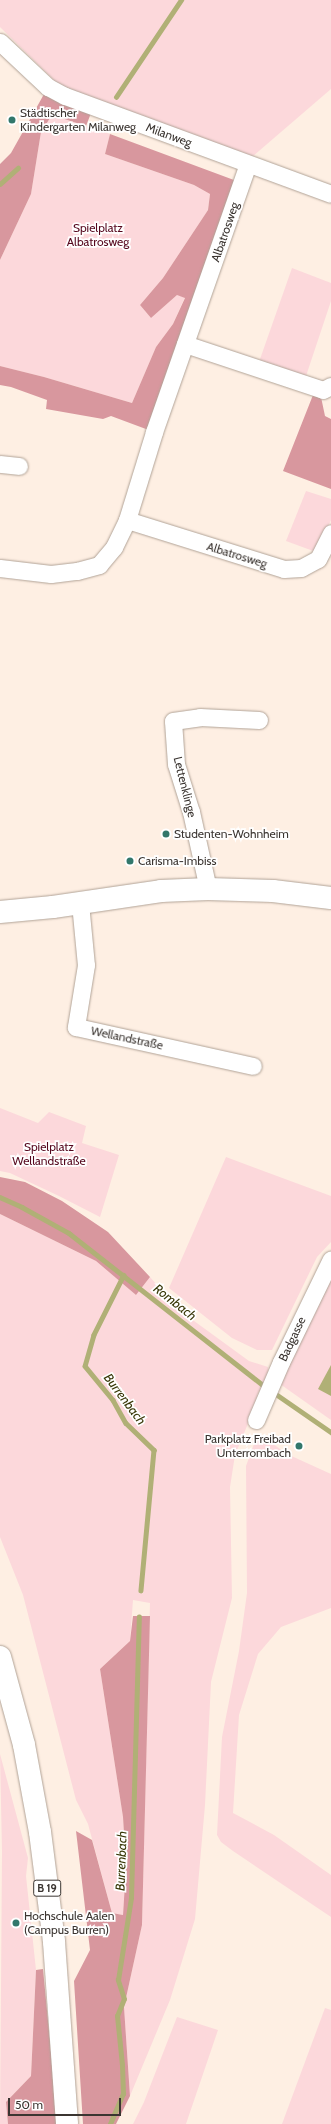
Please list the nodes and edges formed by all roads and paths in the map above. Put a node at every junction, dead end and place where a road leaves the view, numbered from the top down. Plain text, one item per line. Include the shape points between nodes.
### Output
1 (0, 42) edge
2 (248, 164) junction
3 (331, 194) edge
4 (186, 344) junction
5 (331, 386) edge
6 (0, 464) edge
7 (19, 466) dead end
8 (127, 520) junction
9 (331, 533) edge
10 (0, 568) edge
11 (259, 720) dead end
12 (208, 890) junction
13 (331, 898) edge
14 (80, 903) junction
15 (0, 912) edge
16 (253, 1066) dead end
17 (331, 1259) edge
18 (256, 1420) dead end
19 (0, 1657) edge
20 (67, 2124) edge

1 - 2 street, Milanweg via 48,87 65,96
2 - 3 street, Milanweg
2 - 4 street, Albatrosweg
4 - 5 street via 323,390
4 - 8 street, Albatrosweg via 154,432
6 - 7 street
8 - 9 street, Albatrosweg via 284,569 301,568 318,559
8 - 10 street, Albatrosweg via 114,547 98,564 77,571 51,574
11 - 12 street, Lettenklinge via 200,717 173,720 176,764 193,818
12 - 13 main road via 272,891
12 - 14 main road via 161,891
14 - 15 main road
14 - 16 street, Wellandstraße via 86,965 76,1027
17 - 18 street, Badgasse
19 - 20 main road, B 19 via 24,1745 40,1832 54,1942

